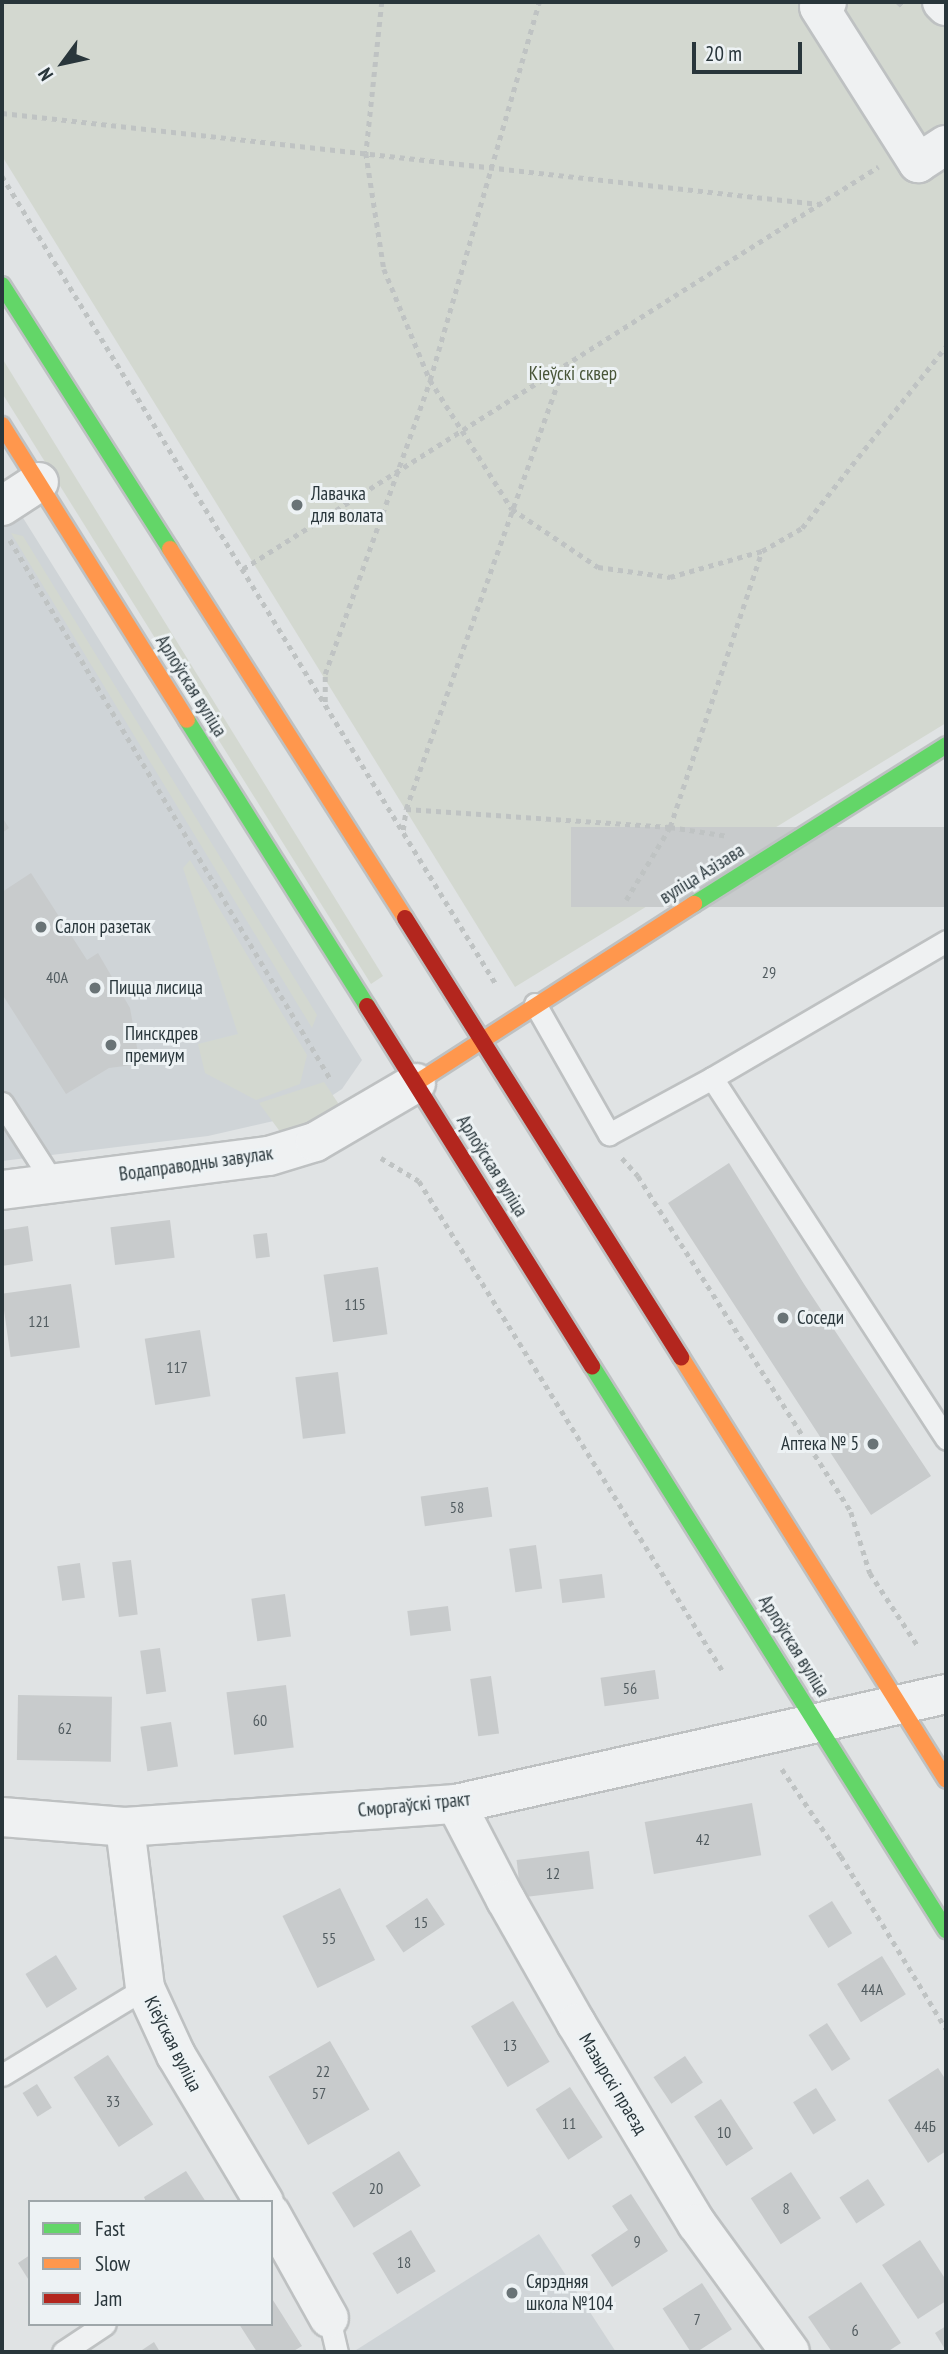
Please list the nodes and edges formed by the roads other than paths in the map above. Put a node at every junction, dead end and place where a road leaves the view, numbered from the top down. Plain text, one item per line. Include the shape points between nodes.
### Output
1 (827, 2) edge
2 (942, 2) edge
3 (946, 6) edge
4 (946, 145) edge
5 (2, 285) edge
6 (2, 425) edge
7 (38, 482) junction
8 (5, 522) edge
9 (946, 745) edge
10 (946, 941) edge
11 (534, 1004) junction
12 (482, 1040) junction
13 (712, 1078) junction
14 (416, 1083) junction
15 (2, 1103) edge
16 (54, 1184) junction
17 (2, 1189) edge
18 (946, 1439) edge
19 (946, 1694) edge
20 (900, 1706) junction
21 (818, 1725) junction
22 (946, 1780) edge
23 (456, 1804) junction
24 (2, 1816) edge
25 (125, 1827) junction
26 (946, 1930) edge
27 (145, 1988) junction
28 (2, 2075) edge
29 (263, 2200) edge
30 (273, 2218) edge
31 (102, 2326) edge
32 (333, 2335) edge
33 (63, 2352) edge
34 (790, 2352) edge

1 - 4 street via 819,7 918,163
2 - 3 street
5 - 12 main road
6 - 7 main road, Арлоўская вуліца
7 - 8 street
7 - 14 main road, Арлоўская вуліца
9 - 11 main road, вуліца Азізава
10 - 13 lane
11 - 12 main road, вуліца Азізава
11 - 13 lane via 609,1134
12 - 14 main road, вуліца Азізава
12 - 20 main road
13 - 18 lane
14 - 16 street, Водаправодны завулак via 315,1142 269,1156
14 - 21 main road, Арлоўская вуліца
15 - 16 lane
16 - 17 street, Водаправодны завулак
19 - 20 street
20 - 21 street, Сморгаўскі тракт
20 - 22 main road
21 - 23 street, Сморгаўскі тракт
21 - 26 main road, Арлоўская вуліца
23 - 25 street, Сморгаўскі тракт
23 - 34 street, Мазырскі праезд via 576,2023 697,2224
24 - 25 street, Сморгаўскі тракт
25 - 27 street, Кіеўская вуліца
27 - 28 lane
27 - 29 street, Кіеўская вуліца via 176,2055
30 - 32 street
31 - 33 lane

